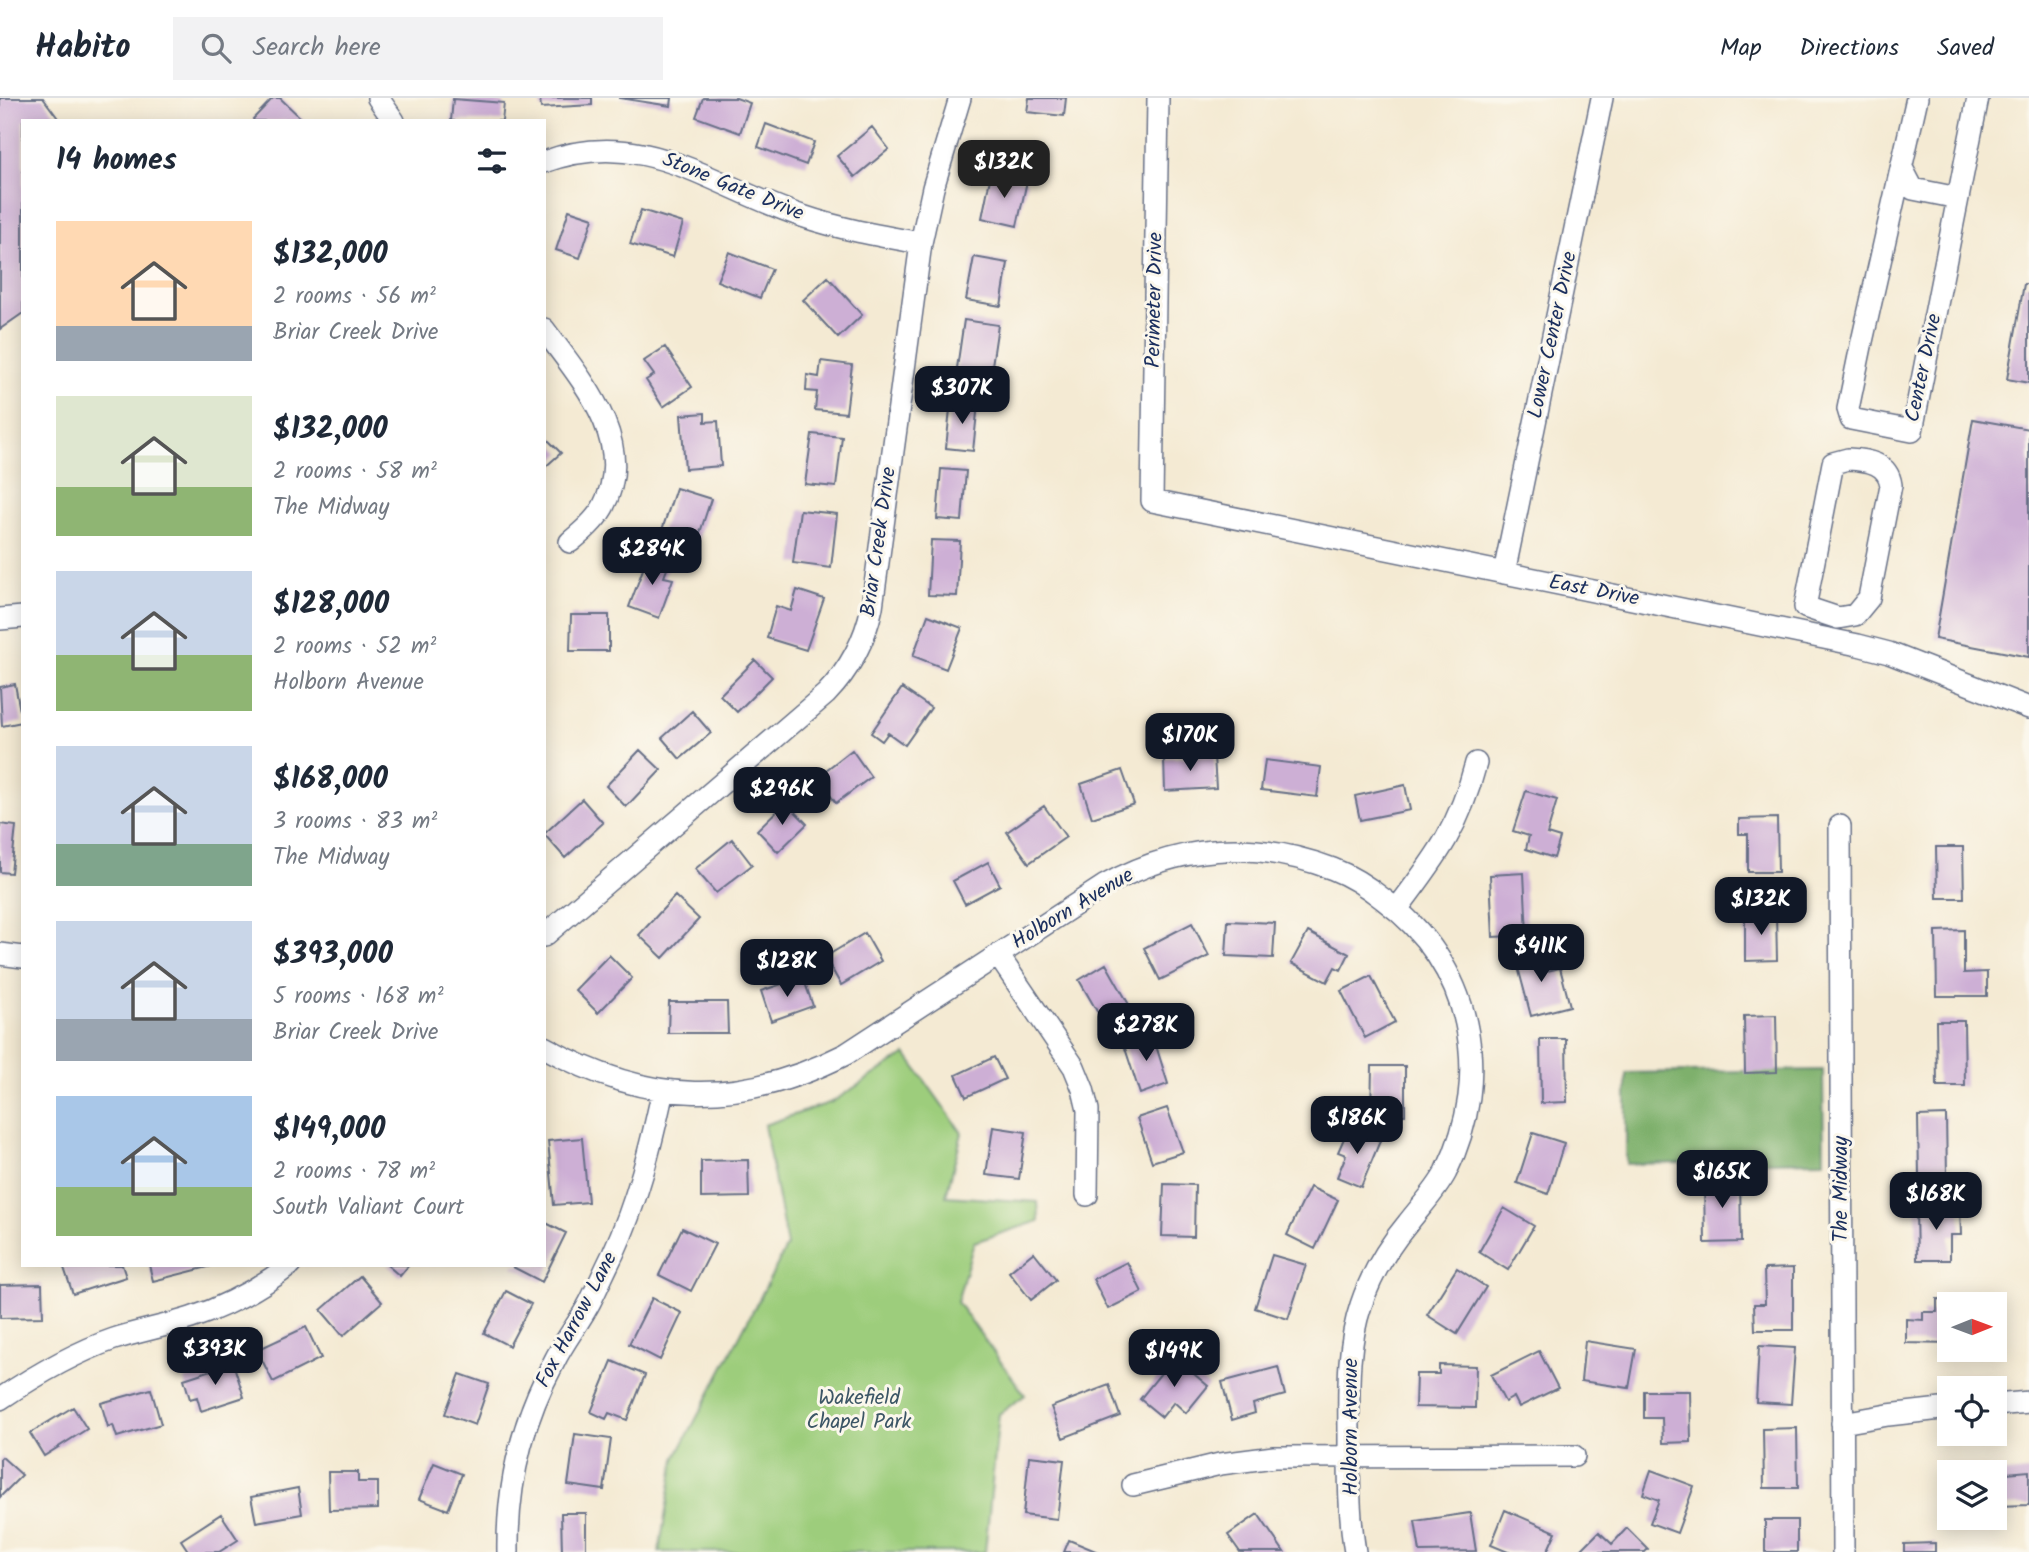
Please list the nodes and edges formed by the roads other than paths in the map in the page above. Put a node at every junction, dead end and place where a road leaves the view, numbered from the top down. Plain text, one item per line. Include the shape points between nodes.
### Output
1 (378, 98) edge
2 (960, 98) edge
3 (1158, 98) edge
4 (1602, 98) edge
5 (1917, 98) edge
6 (1978, 98) edge
7 (393, 119) edge
8 (546, 162) edge
9 (1902, 168) junction
10 (1958, 198) junction
11 (921, 243) junction
12 (546, 332) edge
13 (1152, 501) joint
14 (570, 542) dead end
15 (1504, 573) junction
16 (1805, 607) junction
17 (1855, 614) junction
18 (21, 617) edge
19 (0, 619) edge
20 (1798, 631) junction
21 (1858, 645) junction
22 (2029, 708) edge
23 (1476, 763) dead end
24 (1840, 826) dead end
25 (1397, 909) junction
26 (546, 934) edge
27 (0, 954) edge
28 (998, 955) junction
29 (21, 957) edge
30 (546, 1048) edge
31 (663, 1090) junction
32 (1087, 1195) dead end
33 (287, 1267) edge
34 (0, 1399) edge
35 (2029, 1402) edge
36 (2007, 1404) edge
37 (1937, 1409) edge
38 (1842, 1423) junction
39 (1574, 1455) dead end
40 (1349, 1456) junction
41 (1133, 1485) dead end
42 (508, 1552) edge
43 (1355, 1552) edge
44 (1843, 1552) edge

1 - 7 street
2 - 11 street, Briar Creek Drive
3 - 13 street, Perimeter Drive
4 - 15 street, Lower Center Drive
5 - 9 street, Center Drive
6 - 10 street, Center Drive
8 - 11 street, Stone Gate Drive via 593,150 656,156 802,216
9 - 10 street via 1913,189
9 - 10 street, Center Drive via 1861,345 1851,419 1912,431
11 - 26 street, Briar Creek Drive via 872,607 853,659 826,694
12 - 14 street via 593,396 612,446 611,489 590,525
13 - 15 street, East Drive
15 - 20 street, East Drive
16 - 17 street via 1838,618
16 - 17 street via 1833,463 1855,459 1887,470 1891,485 1869,598
16 - 20 street
17 - 21 street
18 - 19 street
20 - 21 street, East Drive
21 - 22 street, East Drive
23 - 25 street via 1455,826
24 - 38 street, The Midway
25 - 28 street, Holborn Avenue via 1369,888 1301,858 1254,850 1196,852 1128,872
25 - 40 street, Holborn Avenue via 1436,952 1452,981 1465,1014 1472,1083 1461,1135 1444,1175 1392,1243 1361,1304 1349,1374
27 - 29 street
28 - 31 street, Holborn Avenue via 817,1069 748,1089 712,1093
28 - 32 street via 1074,1067 1083,1088 1088,1110
30 - 31 street, Holborn Avenue via 613,1079
31 - 42 street, Fox Harrow Lane via 642,1173 615,1250 554,1360 522,1438 512,1481
33 - 34 street via 232,1302 71,1356
35 - 36 street
37 - 38 street
38 - 44 street, The Midway
39 - 40 street
40 - 41 street via 1274,1457 1220,1464
40 - 43 street, Holborn Avenue

